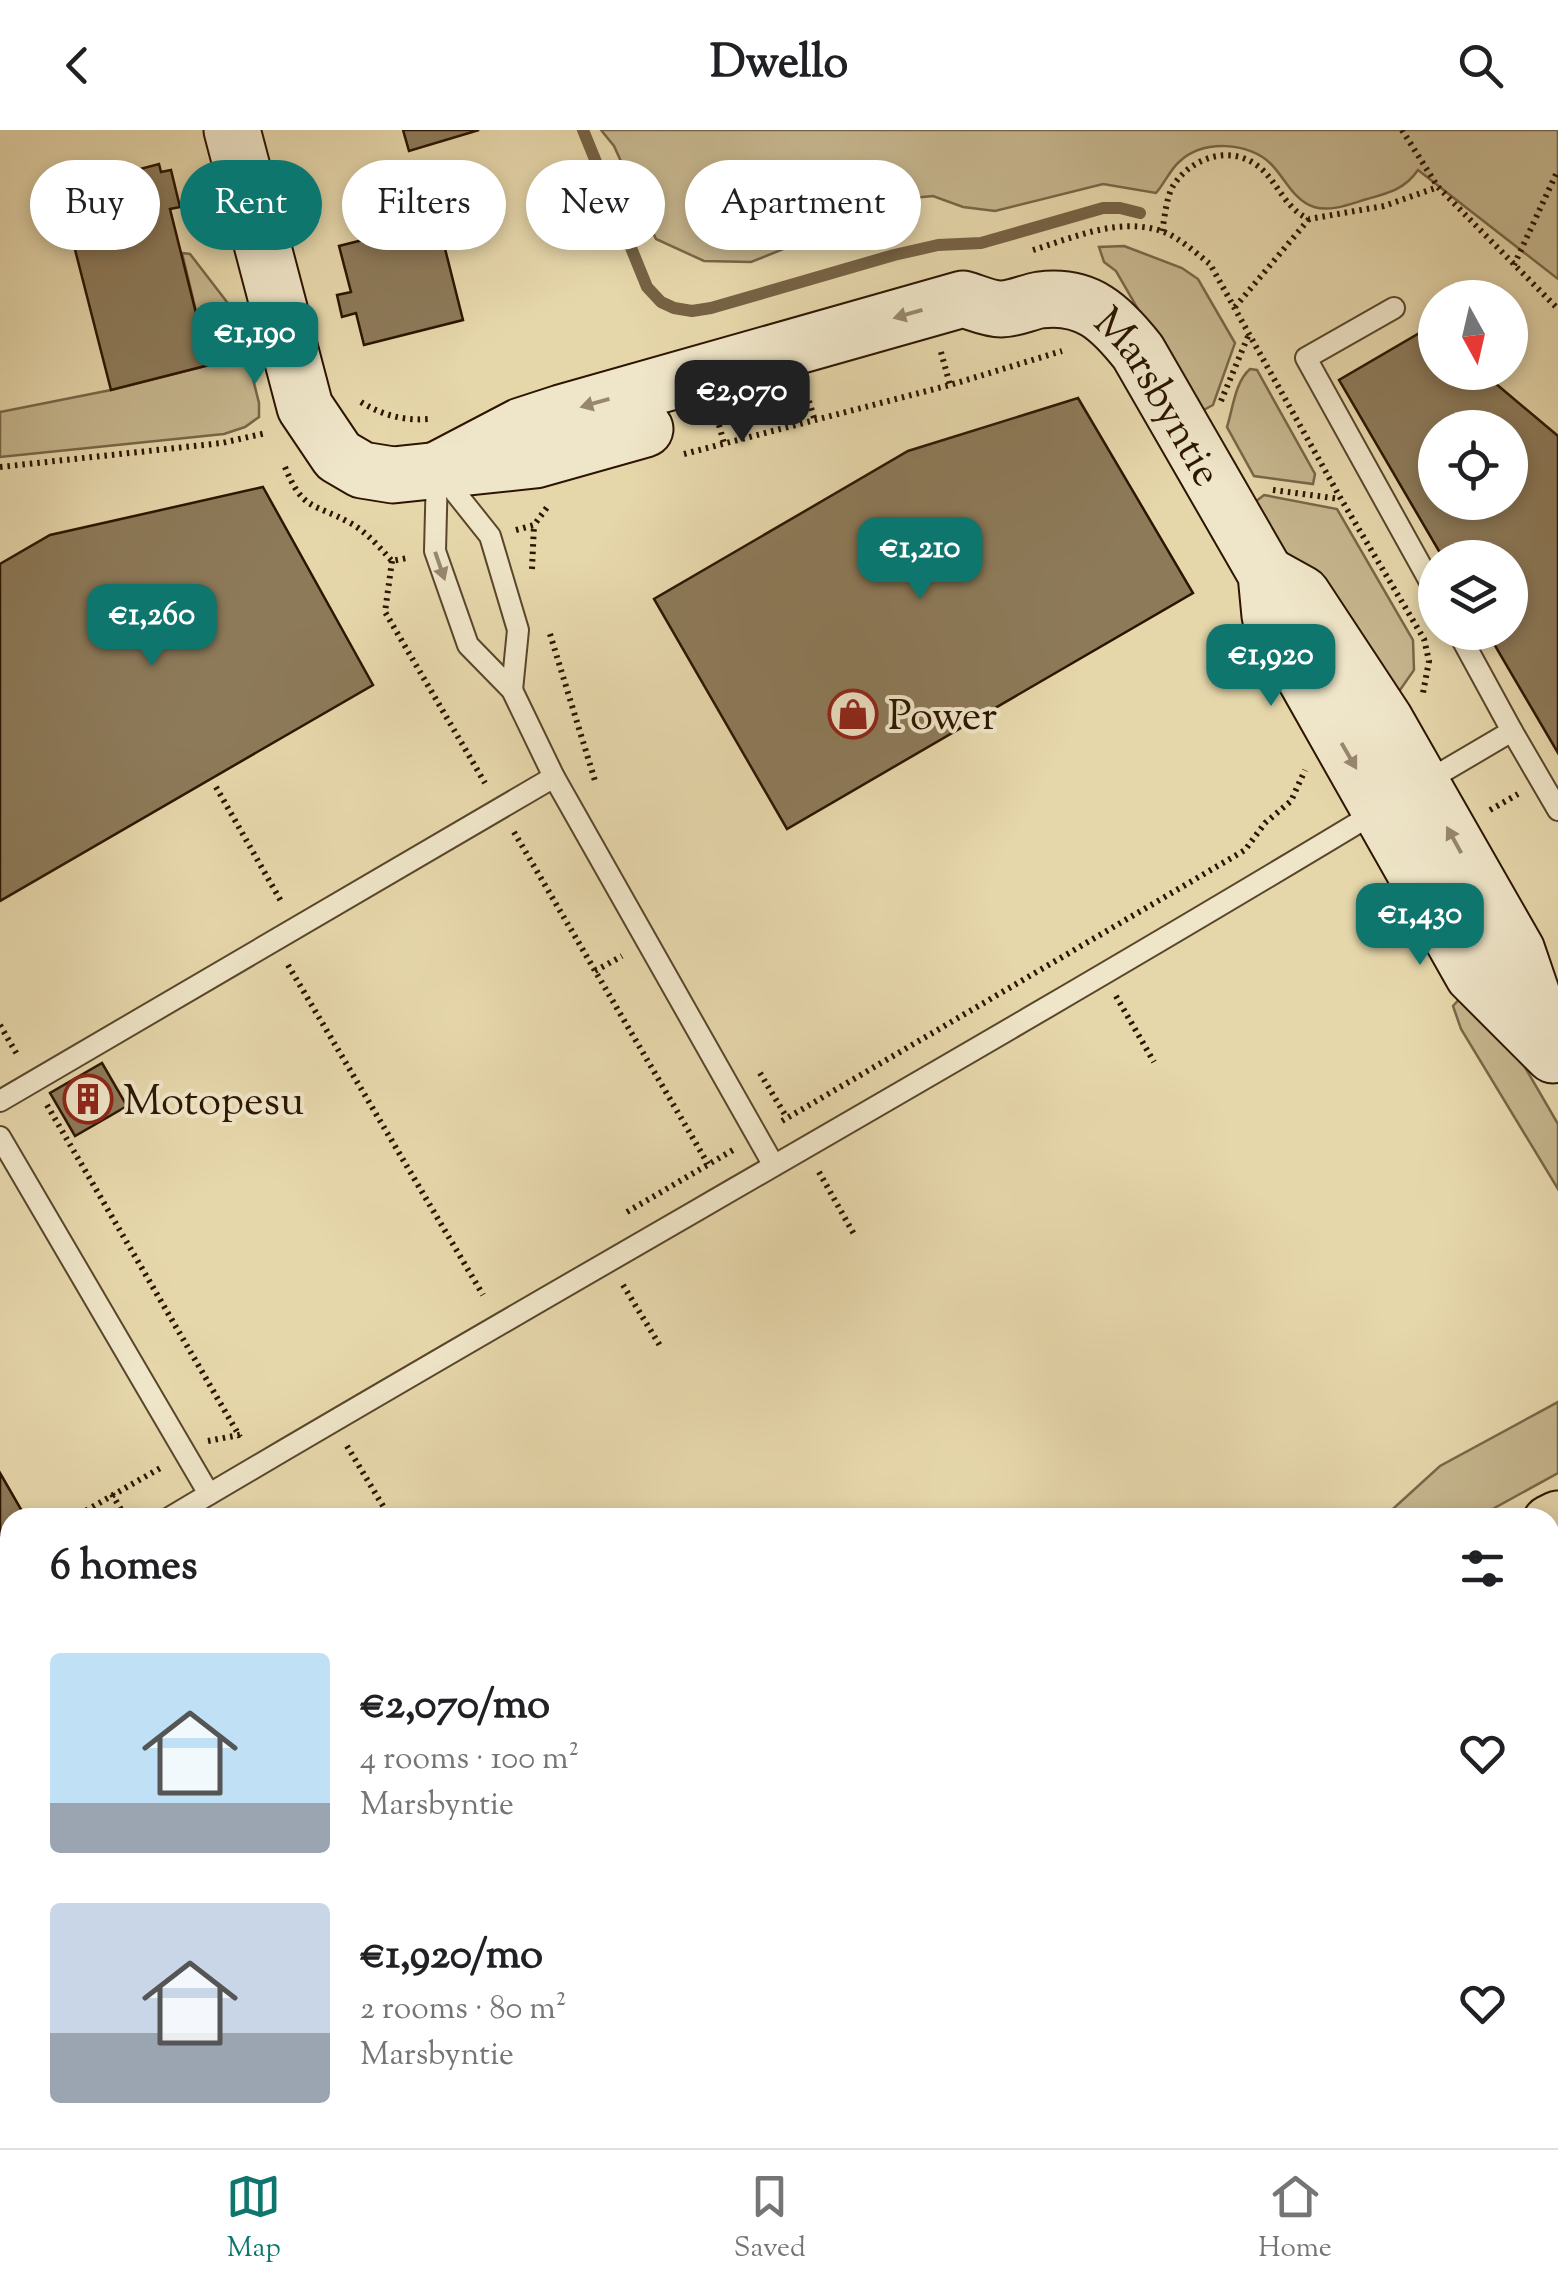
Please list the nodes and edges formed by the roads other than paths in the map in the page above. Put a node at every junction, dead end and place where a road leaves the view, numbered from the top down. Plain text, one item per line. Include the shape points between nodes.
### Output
1 (232, 130) edge
2 (1394, 308) dead end
3 (437, 444) junction
4 (1418, 560) edge
5 (1468, 650) edge
6 (512, 690) junction
7 (1512, 731) junction
8 (554, 778) junction
9 (1390, 803) junction
10 (1558, 810) edge
11 (1555, 1059) edge
12 (0, 1101) edge
13 (0, 1137) edge
14 (773, 1164) junction
15 (209, 1494) junction
16 (186, 1508) edge

1 - 3 main road via 306,408 338,456 362,470 393,474
2 - 4 lane via 1306,358
3 - 6 lane via 490,536 518,630
3 -> 6 lane via 434,551 468,645
3 - 9 main road, Marsbyntie via 963,299 1002,309 1041,300 1082,302 1115,323 1138,352 1266,574 1302,594
5 - 7 lane
6 - 8 lane
7 - 9 lane
7 - 10 lane
8 - 12 lane
8 - 14 lane
9 - 11 main road, Marsbyntie via 1517,952
9 - 14 lane via 1105,976
13 - 15 lane
14 - 15 lane
15 - 16 lane

